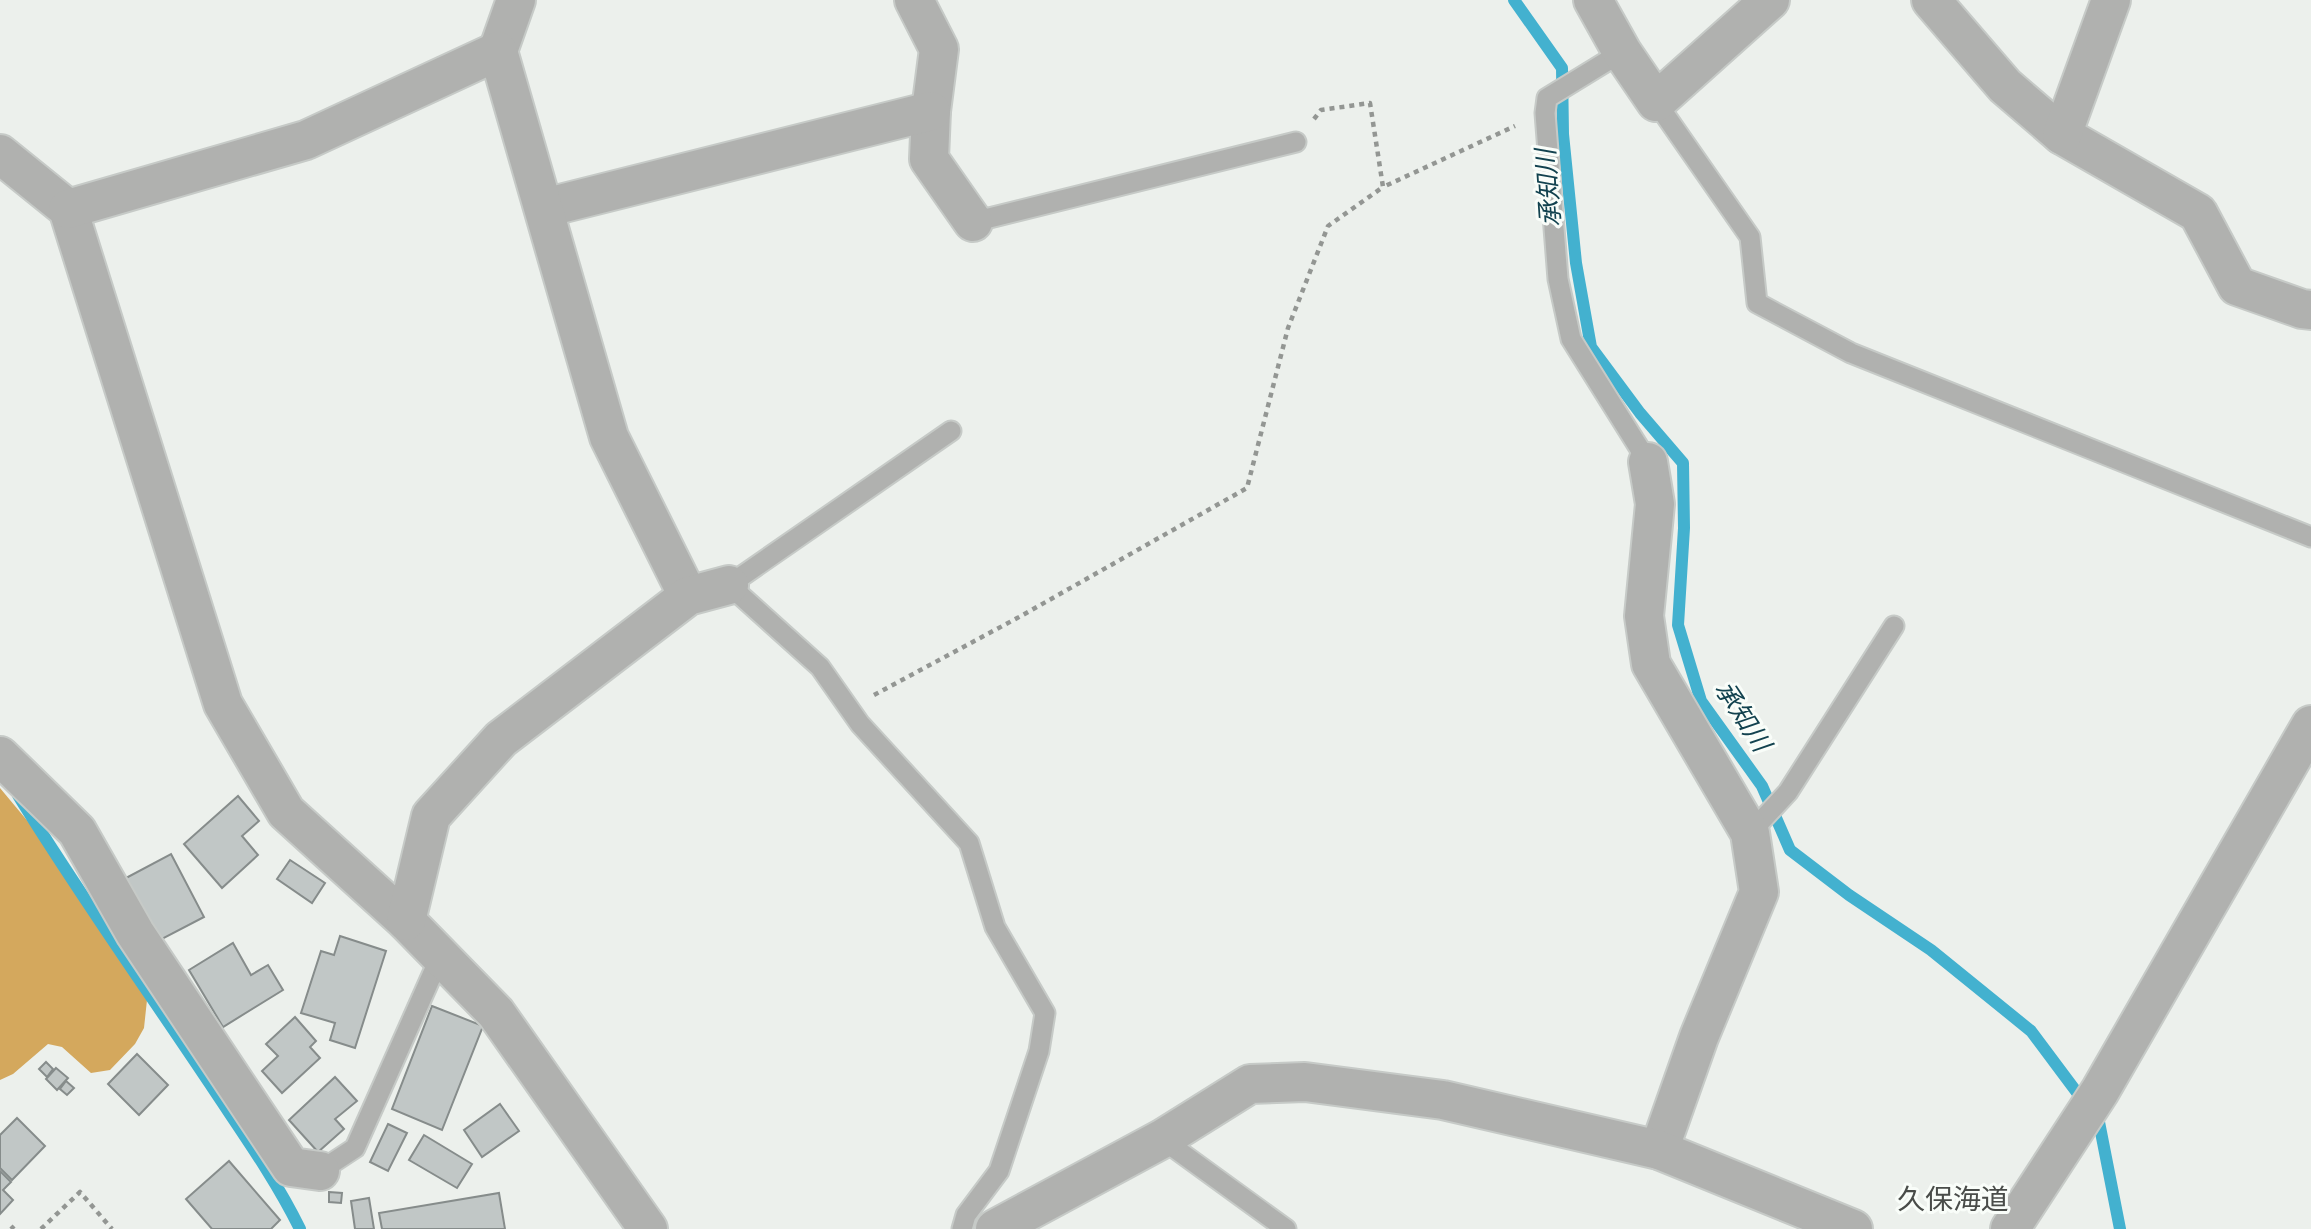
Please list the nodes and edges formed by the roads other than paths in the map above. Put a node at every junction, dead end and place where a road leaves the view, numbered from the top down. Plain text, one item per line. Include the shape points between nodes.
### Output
1 (516, 0) edge
2 (914, 0) edge
3 (1593, 0) edge
4 (1770, 0) edge
5 (1931, 0) edge
6 (2111, 0) edge
7 (498, 51) junction
8 (1622, 52) junction
9 (1656, 102) junction
10 (931, 111) junction
11 (2062, 135) junction
12 (1296, 142) road end
13 (0, 154) edge
14 (544, 208) junction
15 (68, 209) junction
16 (974, 222) joint
17 (2311, 310) edge
18 (951, 431) dead end
19 (1648, 462) joint
20 (2311, 537) edge
21 (729, 585) junction
22 (688, 596) junction
23 (1894, 626) dead end
24 (2311, 725) edge
25 (0, 756) edge
26 (1758, 825) junction
27 (406, 921) junction
28 (440, 957) junction
29 (1161, 1139) junction
30 (1659, 1150) junction
31 (320, 1171) joint
32 (648, 1229) edge
33 (962, 1229) edge
34 (995, 1229) edge
35 (1286, 1229) edge
36 (1853, 1229) edge
37 (2010, 1229) edge

1 - 7 street
2 - 10 street via 939,49
3 - 8 street
4 - 9 street
5 - 11 street via 2005,86
6 - 11 street
7 - 14 street
7 - 15 street via 306,140
8 - 9 street
8 - 19 lane via 1547,98 1545,113 1558,279 1571,339
9 - 20 lane via 1750,237 1757,303 1852,353
10 - 14 street
10 - 16 street via 929,159
11 - 17 street via 2198,213 2237,286
12 - 16 lane
13 - 15 street
14 - 22 street via 609,437
15 - 27 street via 223,704 286,812
18 - 21 lane
19 - 26 street via 1655,504 1644,616 1651,664
21 - 22 street
21 - 33 lane via 820,667 860,724 970,843 995,927 1045,1013 1039,1051 999,1171 966,1215
22 - 27 street via 501,739 431,816
23 - 26 lane via 1788,792
24 - 37 street via 2100,1091
25 - 31 street via 77,831 135,933 291,1167
26 - 30 street via 1759,892 1699,1037
27 - 28 street
28 - 31 lane via 355,1148
28 - 32 street via 496,1013
29 - 30 street via 1250,1084 1305,1082 1443,1100
29 - 34 street
29 - 35 lane
30 - 36 street

